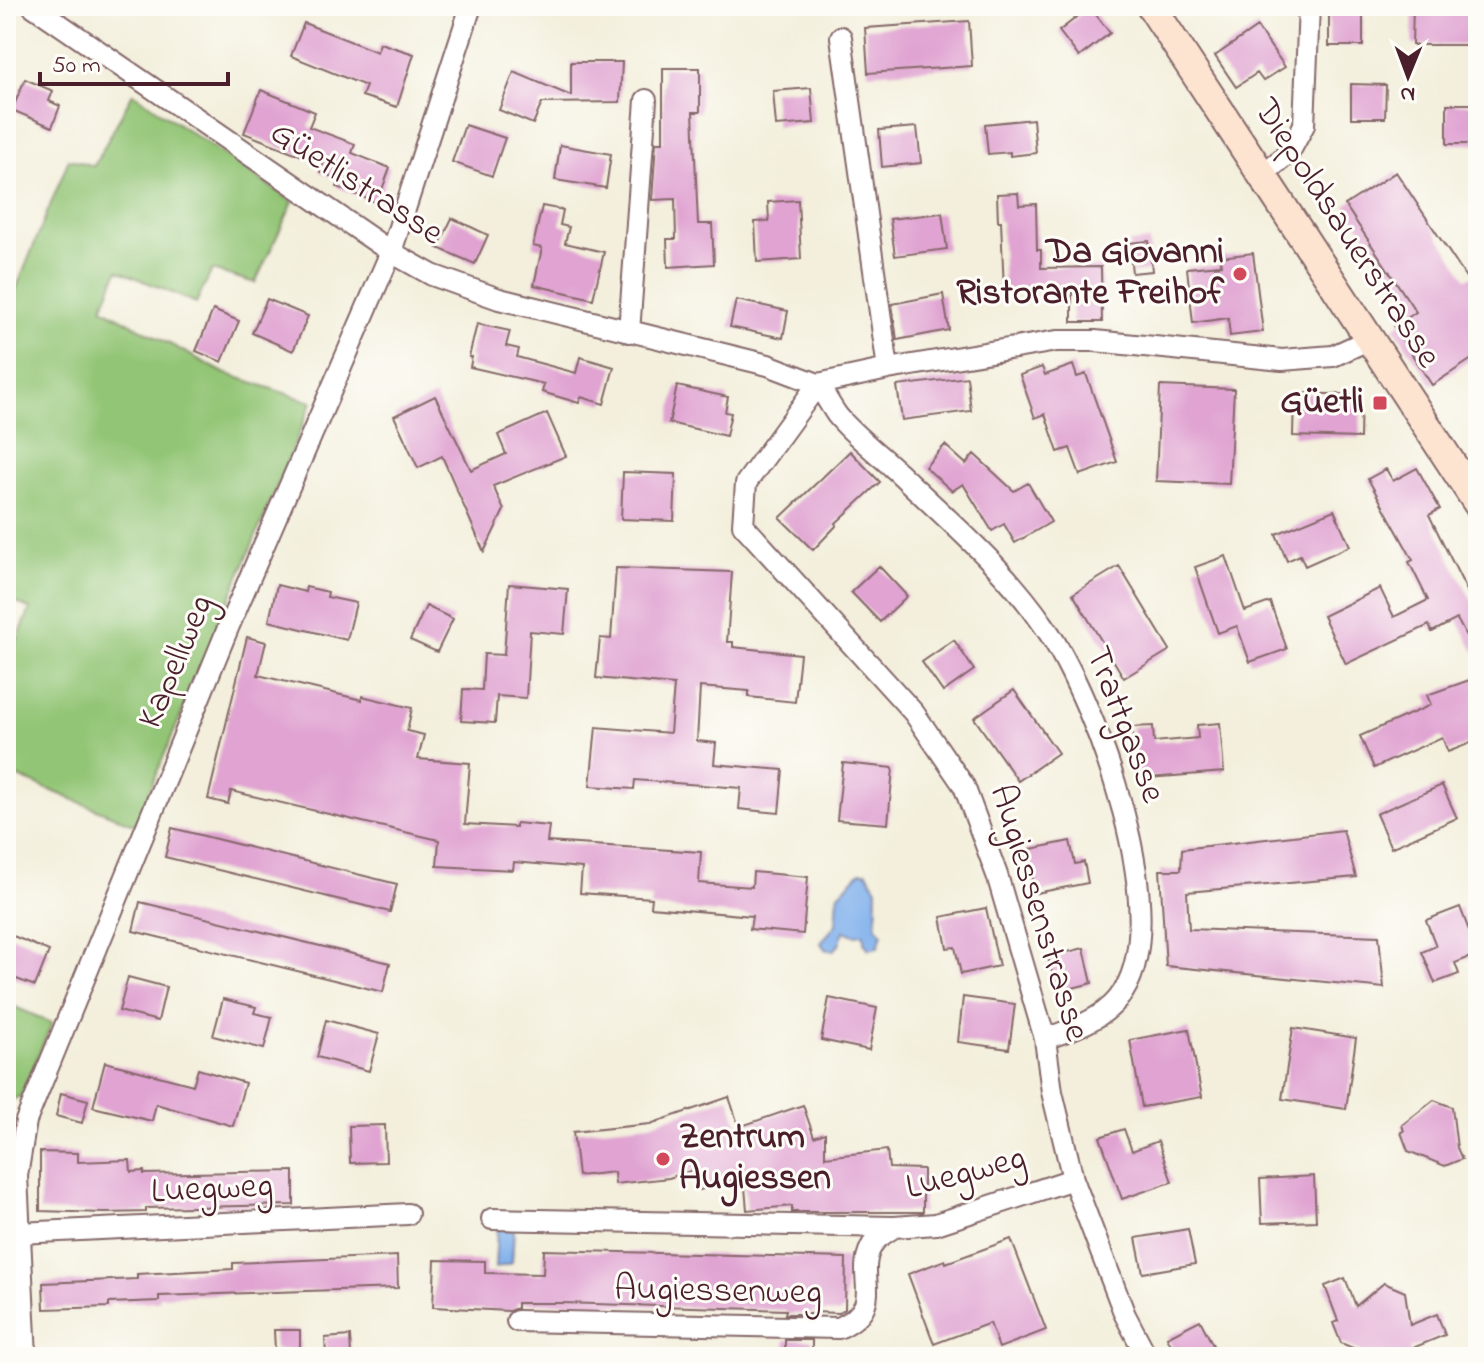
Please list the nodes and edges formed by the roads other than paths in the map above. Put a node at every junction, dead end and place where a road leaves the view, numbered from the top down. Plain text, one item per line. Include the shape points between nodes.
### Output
1 (33, 6) edge
2 (471, 6) edge
3 (1151, 6) edge
4 (1309, 6) edge
5 (841, 37) dead end
6 (646, 100) dead end
7 (1263, 174) junction
8 (391, 252) junction
9 (629, 332) junction
10 (1368, 340) junction
11 (888, 369) junction
12 (818, 384) junction
13 (1478, 504) edge
14 (1045, 1039) junction
15 (1073, 1179) junction
16 (408, 1214) dead end
17 (492, 1219) dead end
18 (894, 1227) junction
19 (19, 1233) junction
20 (517, 1321) dead end
21 (26, 1357) edge
22 (1147, 1357) edge

1 - 8 street, Güetlistrasse
2 - 8 street, Kapellweg
3 - 7 main road, Diepoldsauerstrasse
4 - 7 street via 1304,125 1289,153
5 - 11 street
6 - 9 street
7 - 10 main road, Diepoldsauerstrasse
8 - 9 street, Güetlistrasse via 432,275 499,299
8 - 19 street, Kapellweg via 228,628 26,1121 17,1176
9 - 12 street, Güetlistrasse via 768,365
10 - 11 street via 1333,356 1282,360 1057,341
10 - 13 main road, Diepoldsauerstrasse
11 - 12 street
12 - 14 street, Augiessenstrasse via 746,483 743,525 914,713 964,786 997,875
12 - 14 street, Trattgasse via 838,416 994,562 1046,627 1080,688 1106,751 1126,818 1137,888 1136,964 1108,1009
14 - 15 street, Augiessenstrasse
15 - 18 street, Luegweg via 936,1224
15 - 22 street, Augiessenstrasse via 1125,1315
16 - 19 street, Luegweg
17 - 18 street, Luegweg
18 - 20 street, Augiessenweg via 876,1240 868,1255 866,1306 856,1320 839,1328
19 - 21 street, Kapellweg

